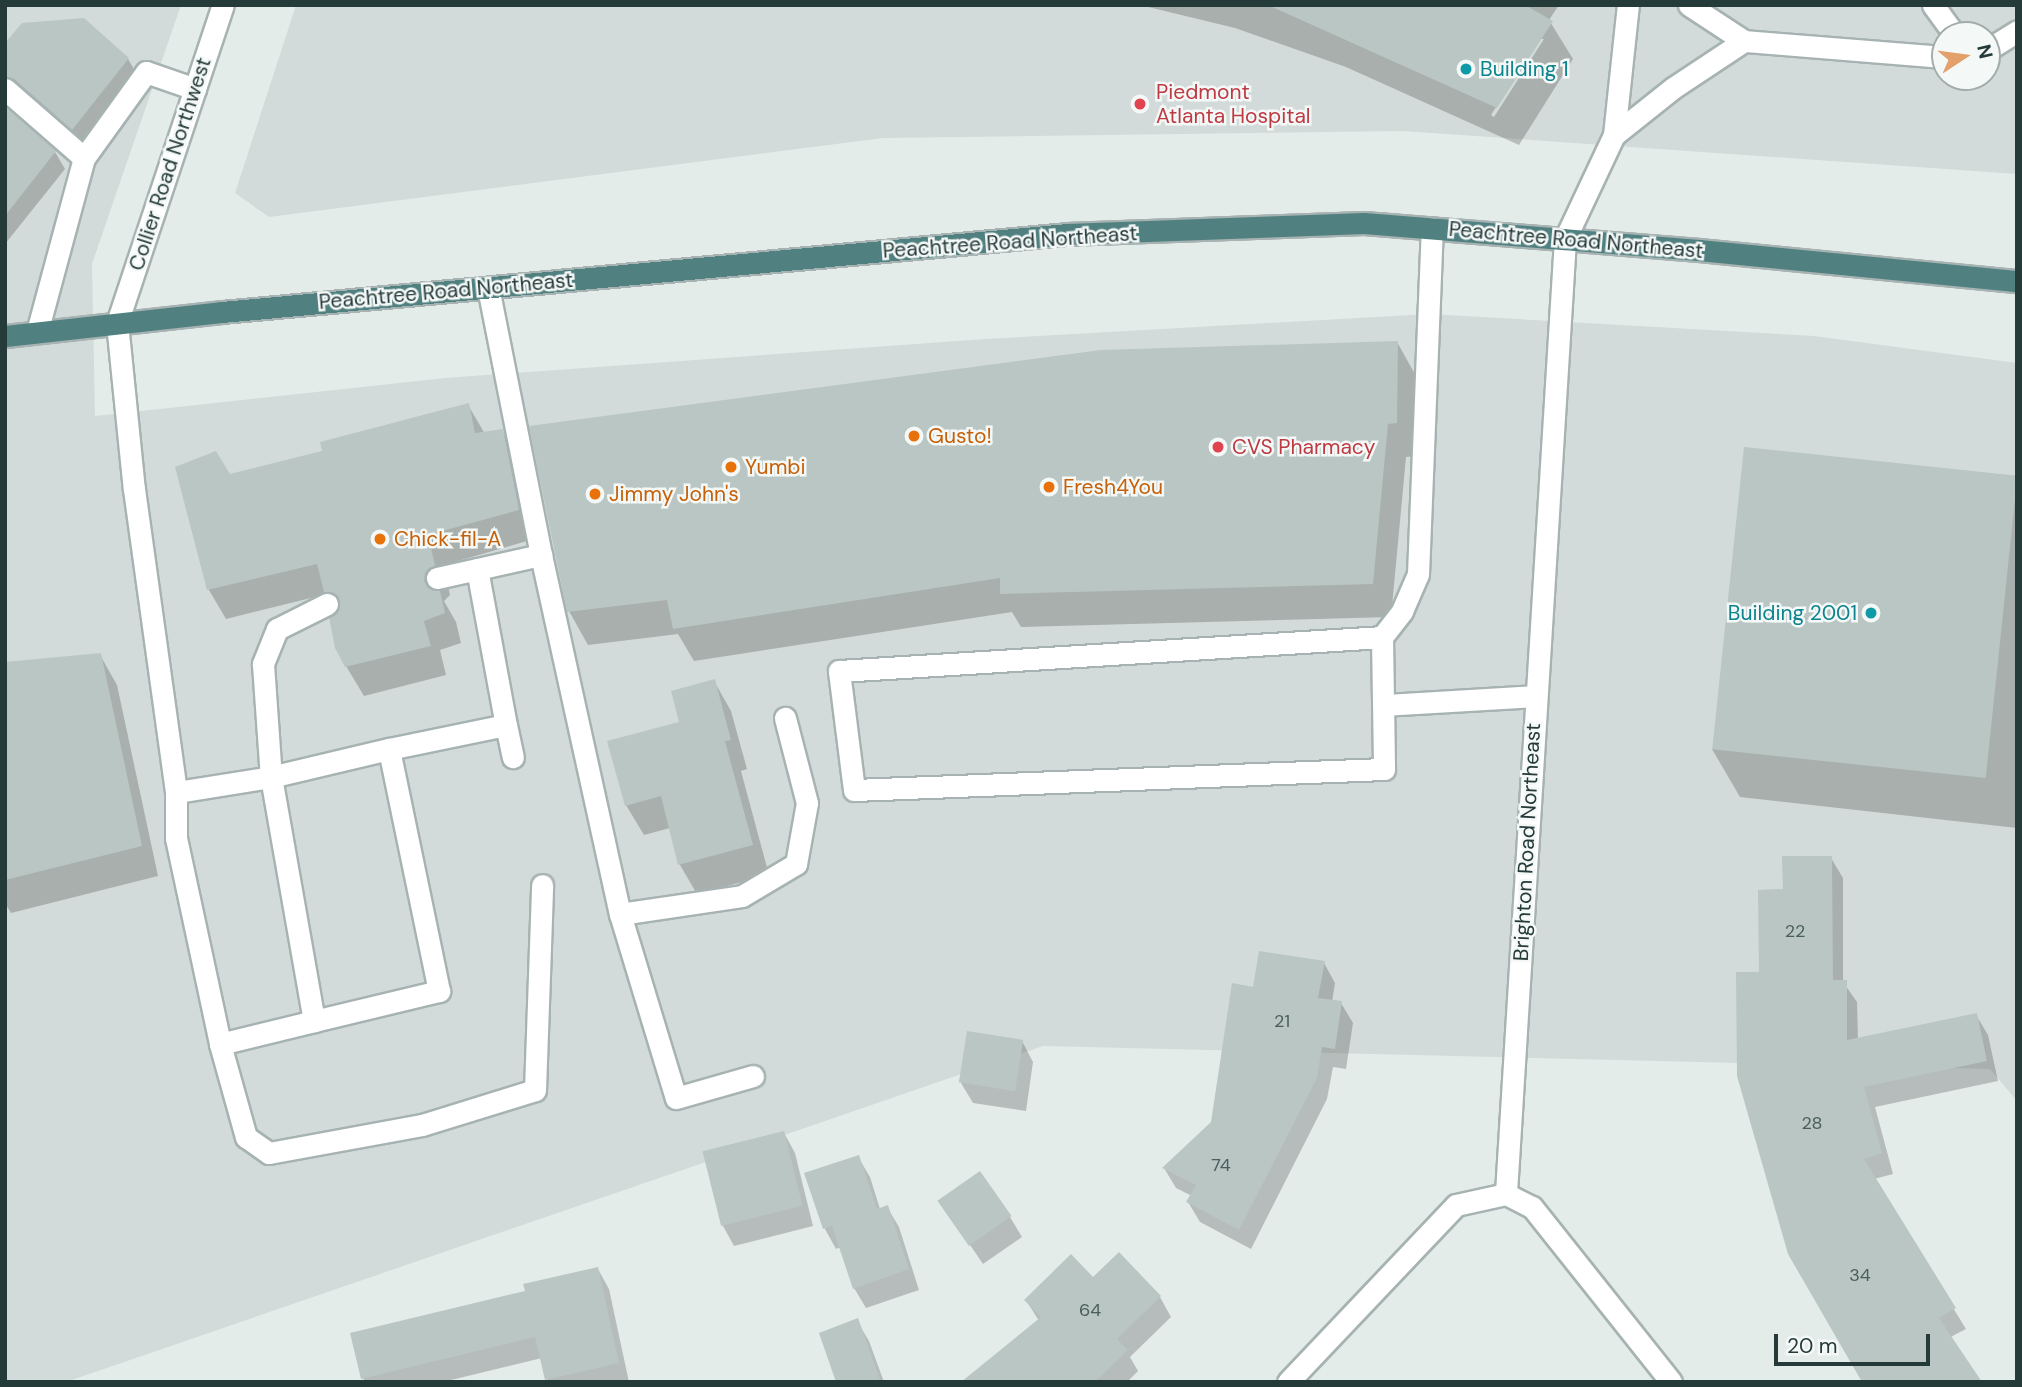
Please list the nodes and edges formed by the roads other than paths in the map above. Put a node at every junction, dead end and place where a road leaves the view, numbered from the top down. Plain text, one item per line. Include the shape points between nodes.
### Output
1 (223, 5) edge
2 (1628, 5) edge
3 (1689, 5) edge
4 (1933, 5) edge
5 (1945, 21) edge
6 (2017, 31) edge
7 (1744, 41) junction
8 (2001, 41) edge
9 (1931, 56) edge
10 (5, 89) edge
11 (195, 89) junction
12 (1614, 135) junction
13 (85, 158) junction
14 (1432, 228) junction
15 (1565, 239) junction
16 (2017, 281) edge
17 (488, 288) junction
18 (117, 323) junction
19 (37, 332) junction
20 (5, 336) edge
21 (541, 555) junction
22 (477, 569) junction
23 (437, 578) dead end
24 (327, 604) dead end
25 (1382, 637) junction
26 (1535, 696) junction
27 (1384, 705) junction
28 (785, 718) dead end
29 (506, 724) junction
30 (390, 749) junction
31 (513, 757) dead end
32 (271, 776) junction
33 (176, 792) junction
34 (542, 885) dead end
35 (620, 914) junction
36 (314, 1021) junction
37 (220, 1044) junction
38 (753, 1076) dead end
39 (1506, 1195) junction
40 (1288, 1382) edge
41 (1671, 1382) edge

1 - 11 street, Collier Road Northwest
2 - 12 street
3 - 7 street
4 - 5 street
6 - 8 street
7 - 9 street
7 - 12 street via 1673,88
10 - 13 street
11 - 13 street via 146,72
11 - 18 street, Collier Road Northwest
12 - 15 street
13 - 19 street
14 - 15 highway, Peachtree Road Northeast
14 - 17 highway, Peachtree Road Northeast via 1364,223 1067,234
14 - 25 street via 1418,574 1402,611
15 - 16 highway, Peachtree Road Northeast
15 - 26 street, Brighton Road Northeast
17 - 18 highway, Peachtree Road Northeast
17 - 21 street
18 - 19 highway, Peachtree Road Northeast
18 - 33 street via 134,489
19 - 20 highway, Peachtree Road Northeast
21 - 22 street
21 - 35 street
22 - 23 street
22 - 29 street
24 - 32 street via 277,629 263,664
25 - 27 street
25 - 27 street via 839,671 854,790 1384,769
26 - 27 street
26 - 39 street, Brighton Road Northeast
28 - 35 street via 807,803 796,864 742,896
29 - 30 street
29 - 31 street
30 - 32 street
30 - 36 street via 439,991
32 - 33 street
32 - 36 street
33 - 37 street via 176,838
34 - 37 street via 535,1090 422,1125 269,1153 246,1137
35 - 38 street via 676,1098
36 - 37 street
39 - 40 street via 1456,1205
39 - 41 street via 1532,1207

